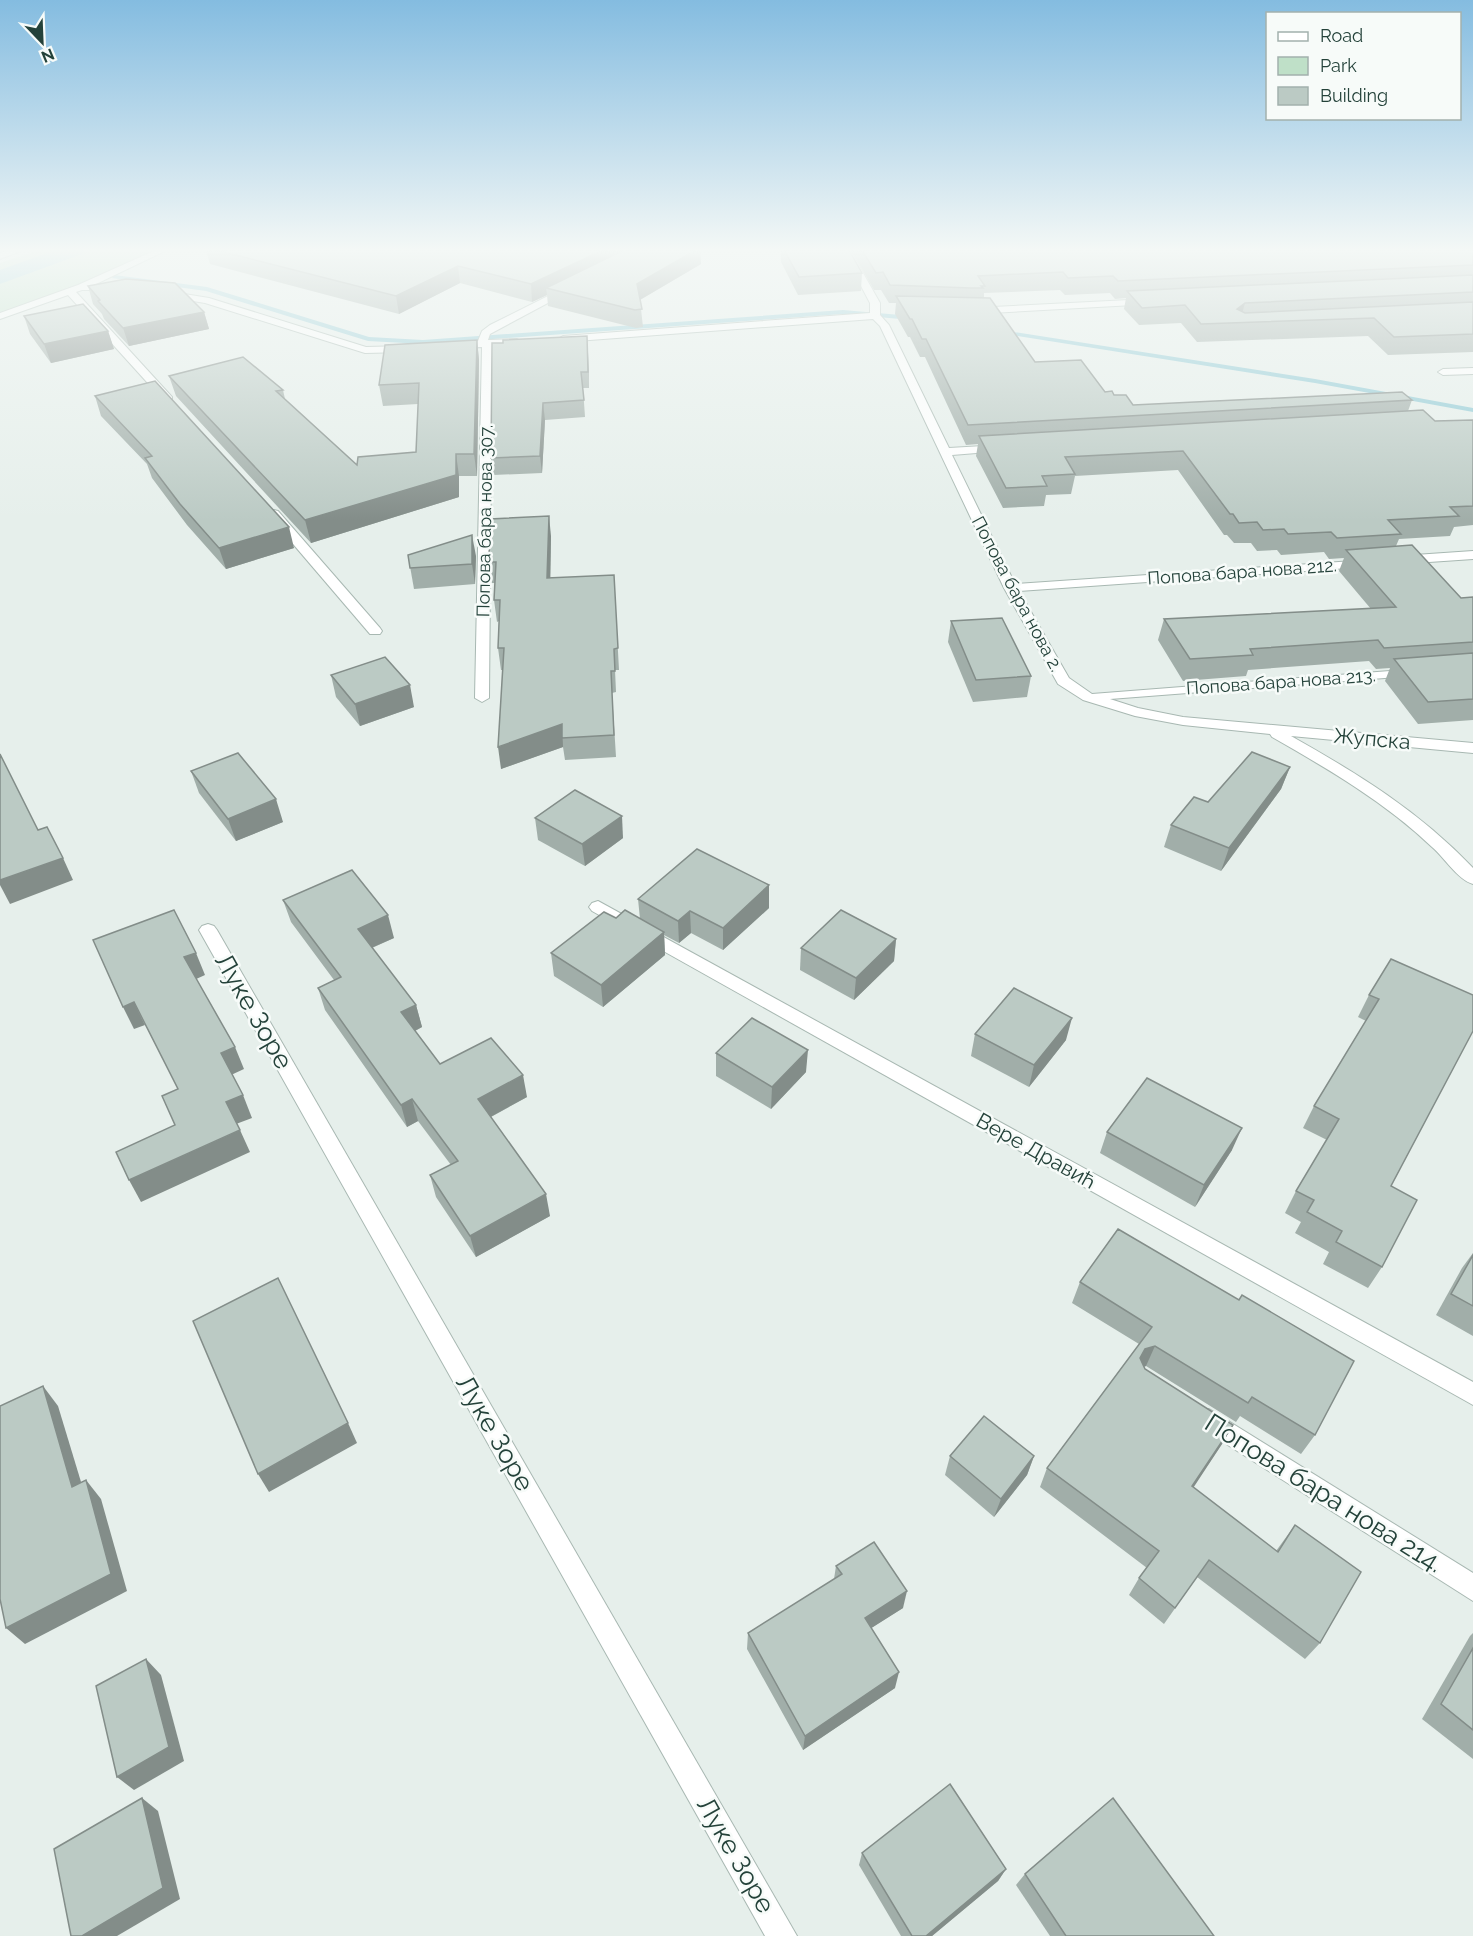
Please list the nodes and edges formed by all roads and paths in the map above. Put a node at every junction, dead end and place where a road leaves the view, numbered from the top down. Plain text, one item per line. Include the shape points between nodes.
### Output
1 (119, 340) edge
2 (334, 340) edge
3 (891, 340) edge
4 (485, 341) junction
5 (523, 341) edge
6 (442, 346) edge
7 (420, 348) edge
8 (1473, 371) edge
9 (1443, 372) dead end
10 (178, 410) edge
11 (1014, 448) edge
12 (944, 452) junction
13 (264, 503) edge
14 (1473, 555) edge
15 (1011, 588) junction
16 (375, 631) dead end
17 (1427, 671) edge
18 (1089, 697) junction
19 (482, 698) dead end
20 (1271, 730) junction
21 (1473, 748) edge
22 (1473, 878) edge
23 (598, 907) dead end
24 (208, 930) dead end
25 (1473, 1394) edge
26 (1185, 1405) edge
27 (1473, 1588) edge
28 (782, 1936) edge

1 - 10 street
2 - 7 street via 365,350
3 - 12 street, Попова бара нова 2.
4 - 5 street
4 - 6 street
4 - 19 street, Попова бара нова 307.
8 - 9 street
11 - 12 street
12 - 15 street, Попова бара нова 2.
13 - 16 street
14 - 15 street, Попова бара нова 212.
15 - 18 street, Попова бара нова 2. via 1063,681
17 - 18 street, Попова бара нова 213.
18 - 20 street, Попова бара нова 2. via 1135,712 1183,721
20 - 21 street, Жупска
20 - 22 street, Попова бара нова 2. via 1355,778 1408,815
23 - 25 street, Вере Дравић
24 - 28 street, Луке Зоре
26 - 27 street, Попова бара нова 214.

